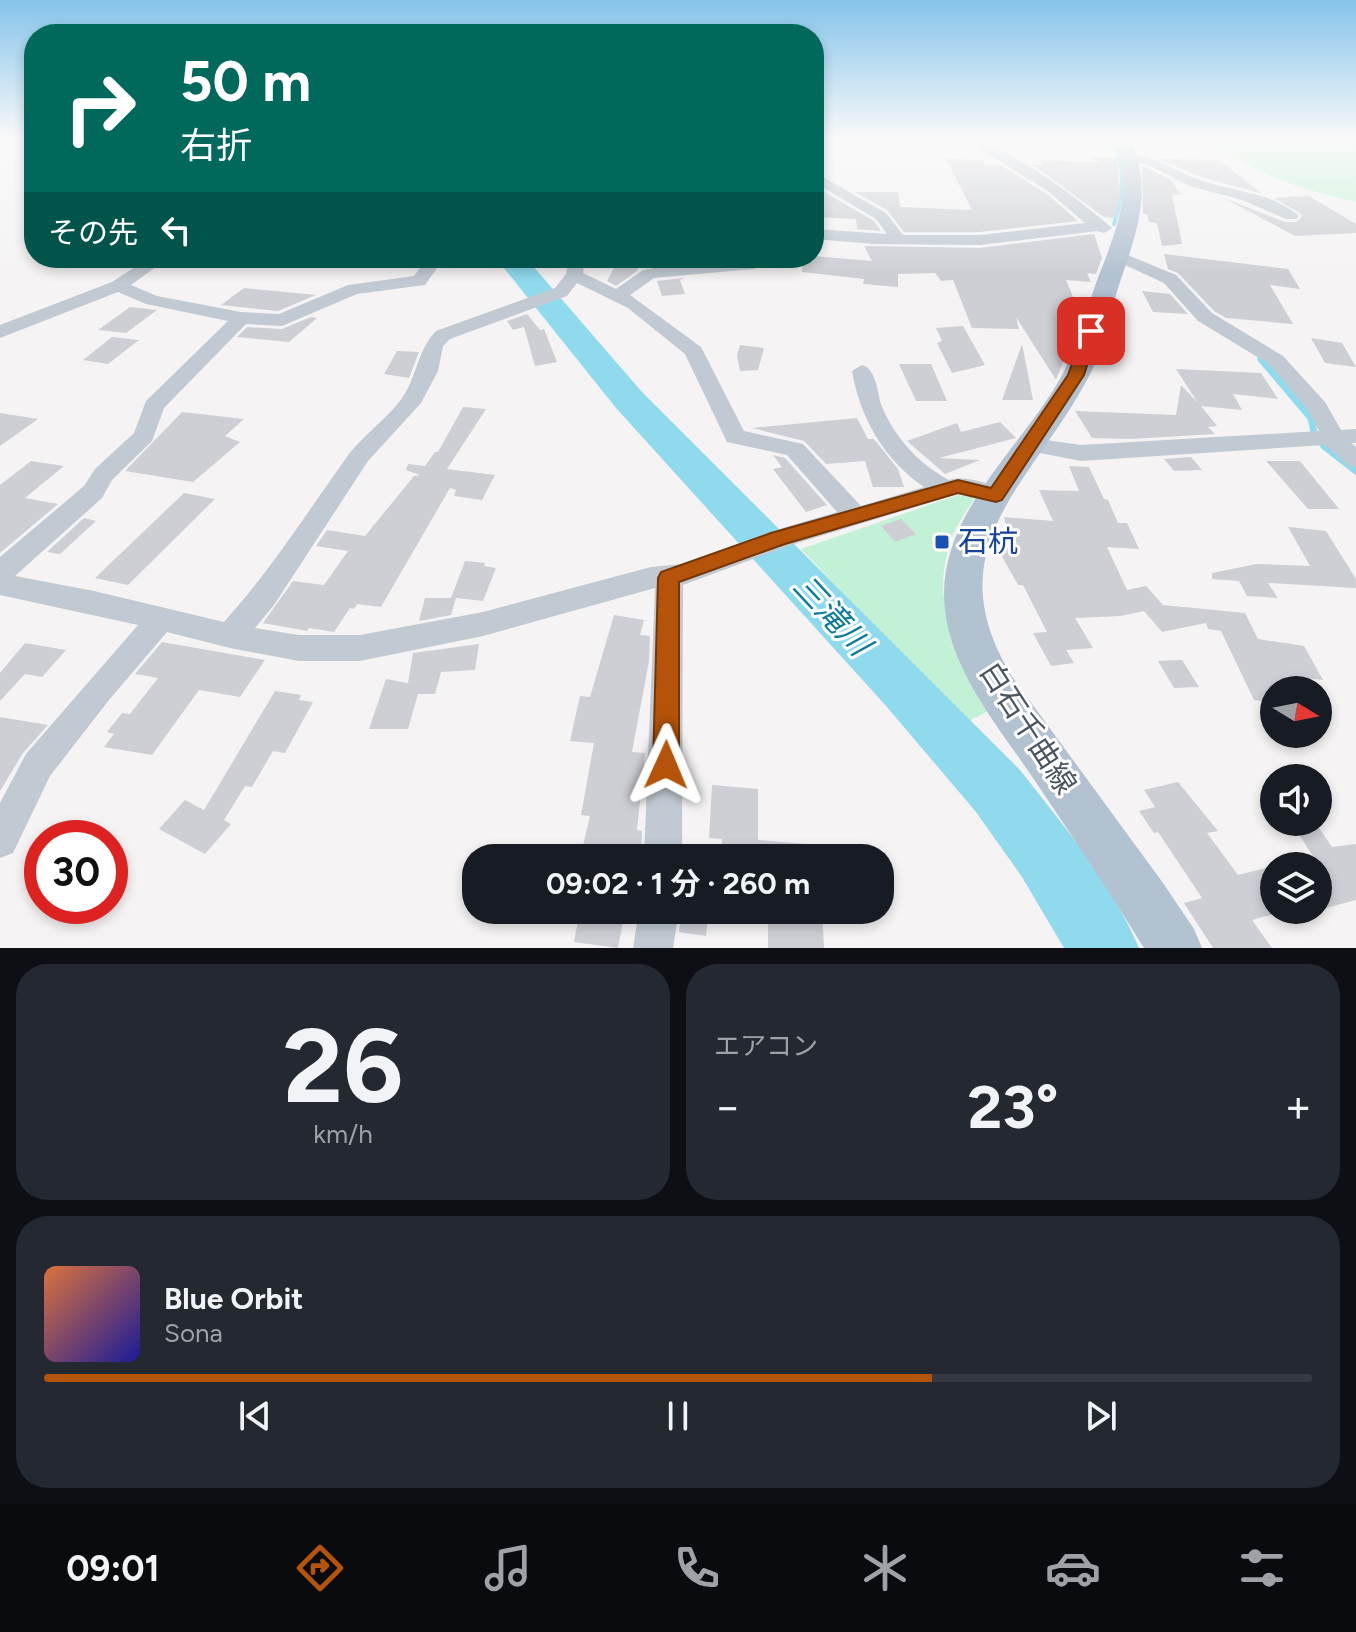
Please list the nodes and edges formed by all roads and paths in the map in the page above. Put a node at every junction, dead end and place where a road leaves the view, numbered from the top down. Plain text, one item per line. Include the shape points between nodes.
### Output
1 (829, 185) edge
2 (1048, 185) edge
3 (1135, 185) edge
4 (1203, 185) edge
5 (1291, 216) dead end
6 (1098, 226) junction
7 (824, 235) edge
8 (898, 239) junction
9 (1123, 245) junction
10 (145, 268) edge
11 (429, 268) edge
12 (575, 268) edge
13 (578, 268) edge
14 (706, 268) edge
15 (118, 286) junction
16 (619, 295) junction
17 (241, 318) junction
18 (0, 332) edge
19 (862, 371) dead end
20 (1356, 436) edge
21 (1323, 438) junction
22 (1032, 445) junction
23 (1356, 460) edge
24 (946, 489) junction
25 (996, 495) junction
26 (856, 517) junction
27 (0, 573) edge
28 (669, 578) junction
29 (0, 584) edge
30 (162, 618) junction
31 (230, 636) junction
32 (0, 840) edge
33 (663, 844) edge
34 (657, 924) edge
35 (653, 948) edge
36 (1175, 948) edge

1 - 8 street via 881,216
2 - 6 street
3 - 9 main road, 白石千曲線
4 - 5 street
6 - 8 street via 1001,239
6 - 9 street
7 - 8 street
9 - 21 street via 1170,279 1205,317 1276,360 1329,426
9 - 22 main road, 白石千曲線 via 1076,375
10 - 15 street
11 - 17 street via 419,281 354,289 282,320
12 - 31 street via 561,292 443,335 434,344 428,371 410,403 360,456 264,597
13 - 16 street
14 - 16 street via 649,274
15 - 17 street via 152,300
15 - 18 street
16 - 26 street via 694,351 735,437 795,449
17 - 27 street via 154,406 144,436 103,475 93,492
19 - 24 street via 877,422 910,464
20 - 21 street
21 - 22 street via 1081,453
21 - 23 street
22 - 25 main road, 白石千曲線
24 - 25 street via 958,486
24 - 26 street
25 - 36 main road, 白石千曲線 via 965,558 964,610 972,635 996,686
26 - 28 street
28 - 31 street via 360,648 299,648
28 - 33 street
29 - 30 street
30 - 31 street
30 - 32 street via 38,765
34 - 35 street

